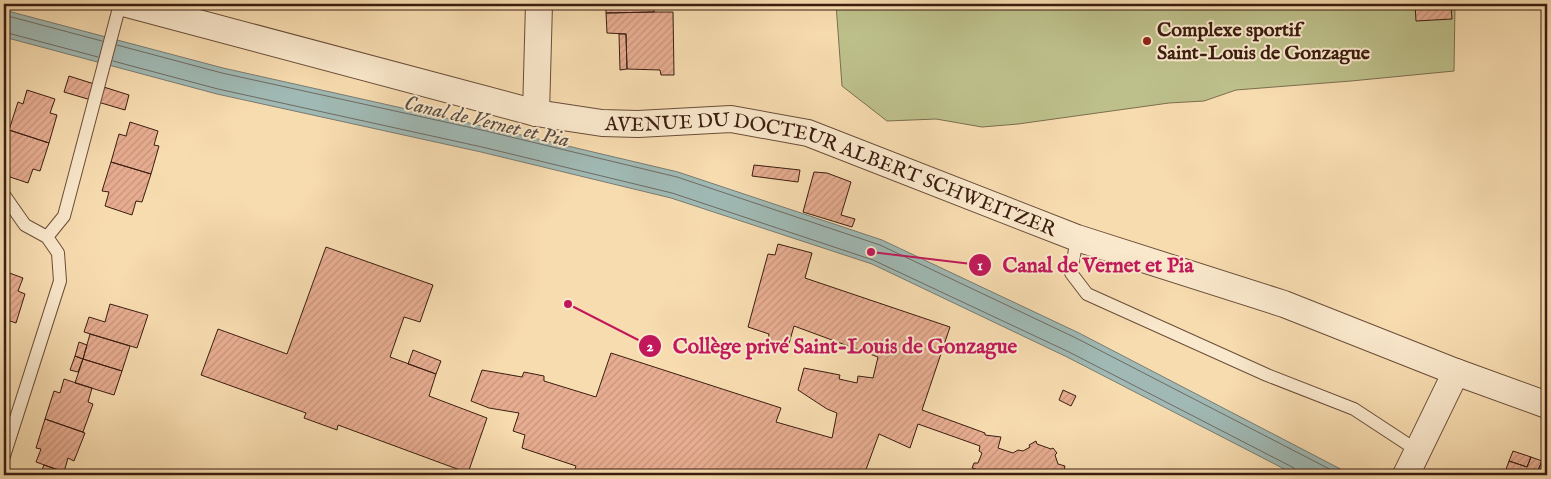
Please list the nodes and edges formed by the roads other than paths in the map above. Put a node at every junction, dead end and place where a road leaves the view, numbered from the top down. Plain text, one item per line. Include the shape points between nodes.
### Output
1 (120, 4) edge
2 (127, 4) edge
3 (539, 4) edge
4 (536, 113) junction
5 (4, 195) edge
6 (47, 237) junction
7 (1077, 238) junction
8 (1456, 372) junction
9 (1547, 404) edge
10 (1418, 451) junction
11 (4, 456) edge
12 (1406, 475) edge

1 - 6 lane via 64,216
2 - 4 street, AVENUE DU DOCTEUR ALBERT SCHWEITZER
3 - 4 street
4 - 7 street, AVENUE DU DOCTEUR ALBERT SCHWEITZER via 602,123 731,119 808,133
5 - 6 lane via 26,225
6 - 11 lane via 58,253 60,281
7 - 8 street, AVENUE DU DOCTEUR ALBERT SCHWEITZER via 1284,304
7 - 10 lane via 1071,273 1087,294 1267,375 1354,409
8 - 9 street, AVENUE DU DOCTEUR ALBERT SCHWEITZER
8 - 10 street
10 - 12 street

